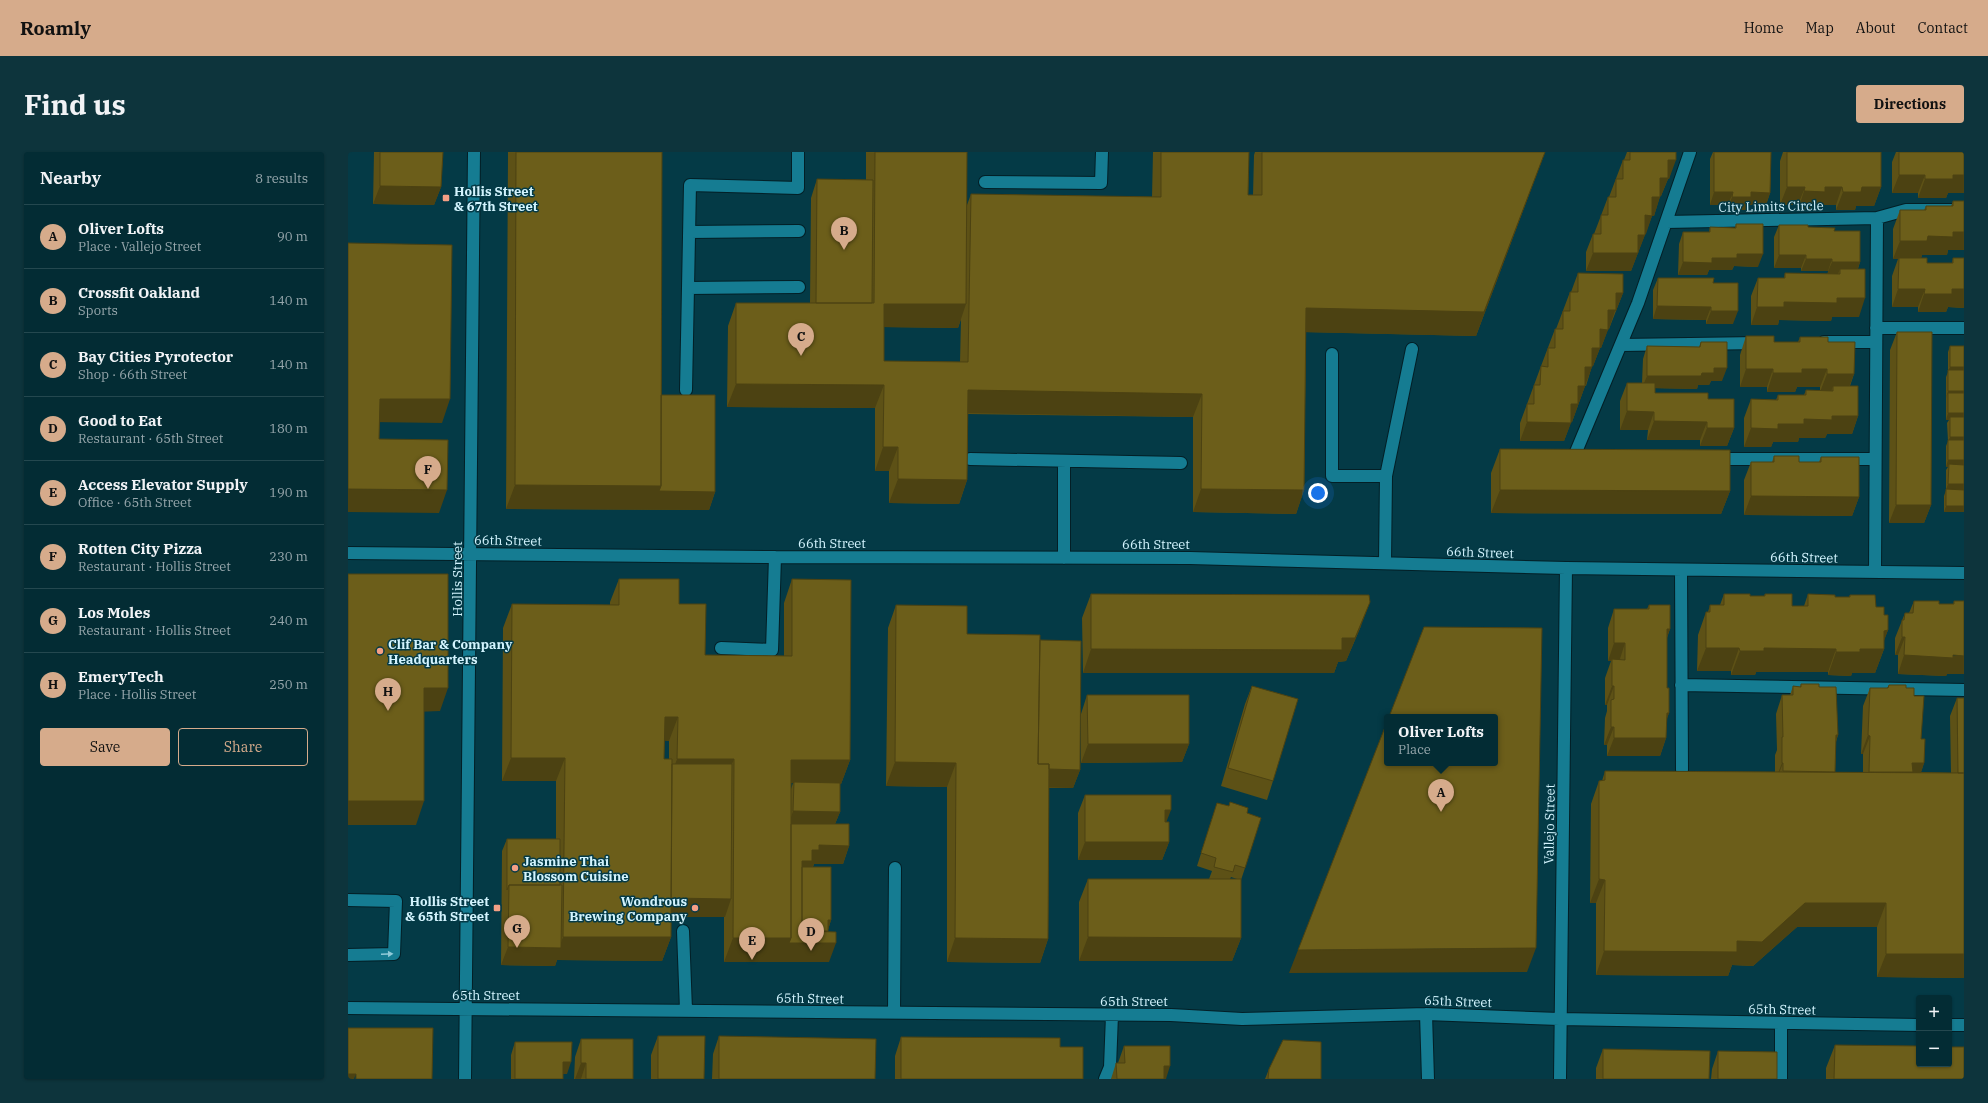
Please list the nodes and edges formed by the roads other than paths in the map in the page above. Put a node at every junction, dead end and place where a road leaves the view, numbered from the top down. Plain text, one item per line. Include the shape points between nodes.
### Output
1 (474, 152) edge
2 (798, 152) edge
3 (1102, 152) edge
4 (1690, 152) edge
5 (985, 182) dead end
6 (1964, 210) edge
7 (1877, 218) junction
8 (1666, 222) junction
9 (799, 231) dead end
10 (689, 232) junction
11 (799, 287) dead end
12 (688, 288) junction
13 (1876, 328) junction
14 (1964, 328) edge
15 (1876, 342) junction
16 (1772, 343) edge
17 (1812, 343) edge
18 (1621, 345) junction
19 (1412, 349) dead end
20 (1332, 354) dead end
21 (686, 390) dead end
22 (970, 459) dead end
23 (1558, 459) edge
24 (1573, 459) junction
25 (1589, 459) edge
26 (1700, 459) edge
27 (1875, 459) junction
28 (1064, 462) junction
29 (1181, 463) dead end
30 (1386, 476) junction
31 (348, 553) edge
32 (471, 554) junction
33 (774, 557) junction
34 (1064, 558) junction
35 (1385, 563) junction
36 (1566, 568) junction
37 (1681, 570) junction
38 (1875, 572) junction
39 (1964, 573) edge
40 (721, 648) dead end
41 (1682, 685) junction
42 (1964, 690) edge
43 (1682, 770) edge
44 (894, 868) dead end
45 (348, 900) edge
46 (683, 931) dead end
47 (348, 955) edge
48 (348, 1008) edge
49 (466, 1009) junction
50 (686, 1010) junction
51 (894, 1013) junction
52 (1112, 1014) junction
53 (1426, 1014) junction
54 (1560, 1019) junction
55 (1781, 1024) junction
56 (1916, 1025) edge
57 (1952, 1025) edge
58 (1964, 1026) edge
59 (465, 1079) edge
60 (1105, 1079) edge
61 (1428, 1079) edge
62 (1560, 1079) edge
63 (1781, 1079) edge

1 - 32 street, Hollis Street
2 - 10 street via 798,188 690,185
3 - 5 street via 1101,183
4 - 8 street
6 - 7 street, City Limits Circle via 1906,210
7 - 8 street, City Limits Circle
7 - 13 street
8 - 18 street
9 - 10 street
10 - 12 street
11 - 12 street
12 - 21 street
13 - 14 street
13 - 15 street
15 - 17 street
15 - 27 street
16 - 18 street
18 - 24 street
19 - 30 street
20 - 30 street via 1332,476
22 - 28 street
23 - 24 street
24 - 25 street
26 - 27 street
27 - 38 street
28 - 29 street
28 - 34 street
30 - 35 street
31 - 32 street, 66th Street
32 - 33 street, 66th Street
32 - 49 street, Hollis Street
33 - 34 street, 66th Street
33 - 40 street via 772,650
34 - 35 street, 66th Street
35 - 36 street, 66th Street
36 - 37 street, 66th Street
36 - 54 street, Vallejo Street
37 - 38 street, 66th Street
37 - 41 street
38 - 39 street, 66th Street
41 - 42 street
41 - 43 street
44 - 51 street
47 -> 45 street via 394,954 396,901
46 - 50 street
48 - 49 street, 65th Street
49 - 50 street, 65th Street
49 - 59 street, Hollis Street
50 - 51 street, 65th Street
51 - 52 street, 65th Street
52 - 53 street, 65th Street via 1242,1019
52 - 60 street via 1110,1067
53 - 54 street, 65th Street
53 - 61 street
54 - 55 street, 65th Street
54 - 62 street, Vallejo Street
55 - 56 street, 65th Street
55 - 63 street
57 - 58 street

